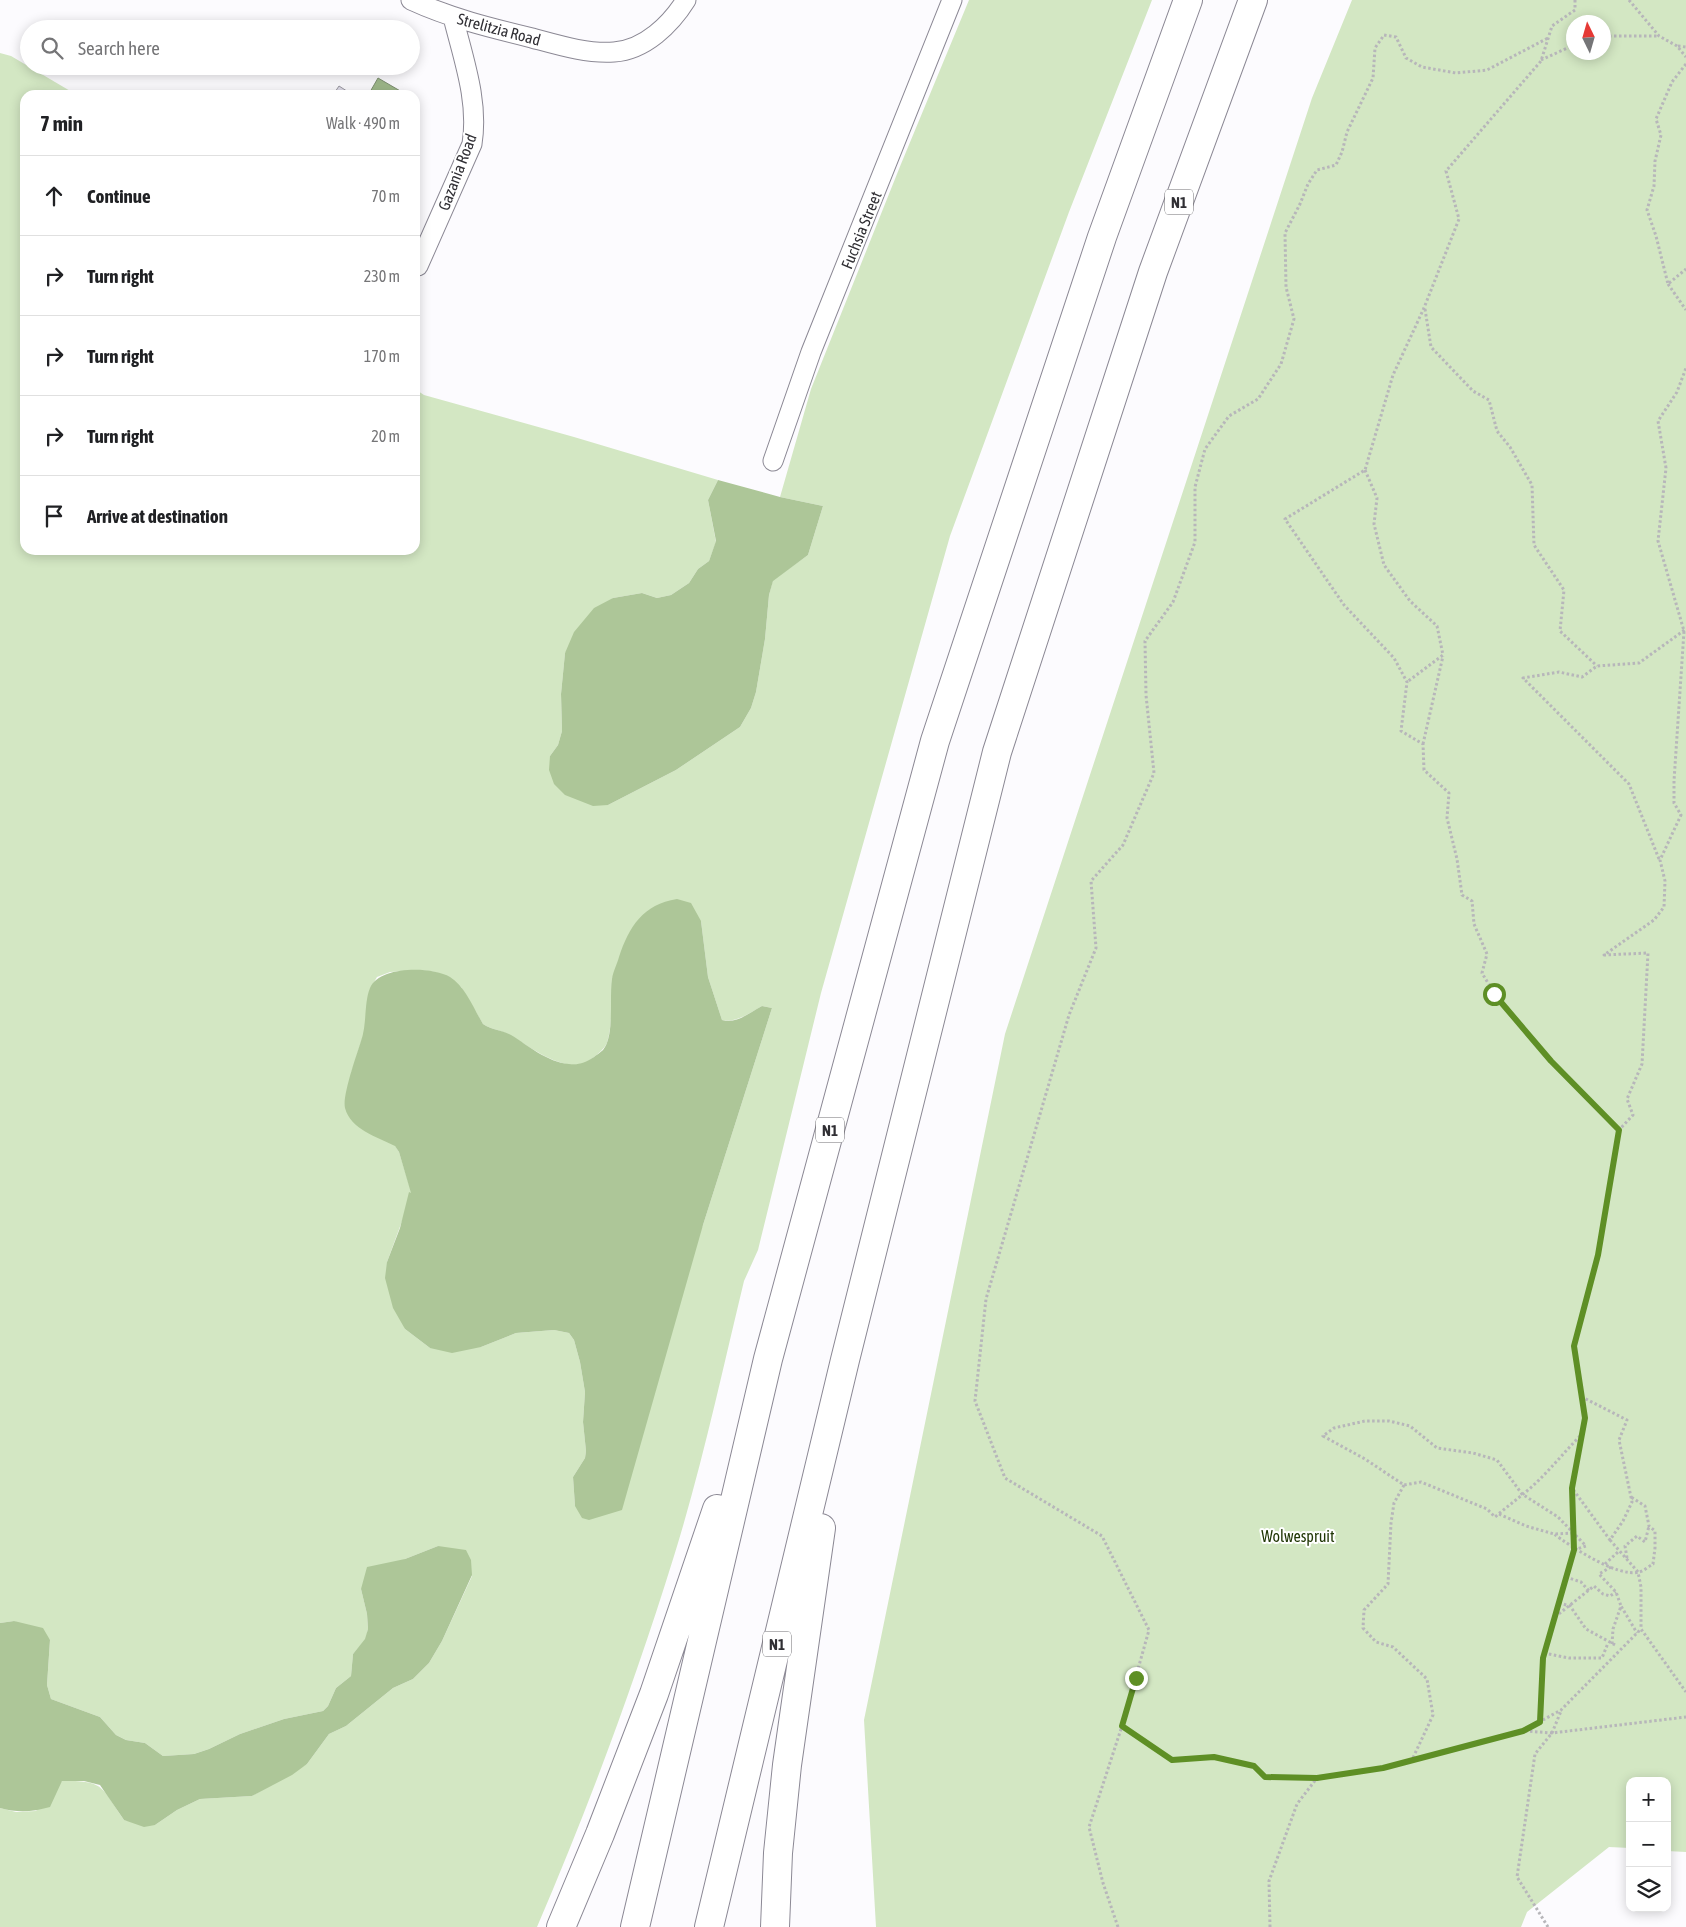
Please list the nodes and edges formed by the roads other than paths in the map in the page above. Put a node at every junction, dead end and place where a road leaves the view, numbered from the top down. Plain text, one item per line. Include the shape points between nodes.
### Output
1 (411, 0) edge
2 (686, 0) edge
3 (952, 0) edge
4 (1188, 0) edge
5 (1253, 0) edge
6 (453, 17) junction
7 (420, 261) edge
8 (773, 461) dead end
9 (768, 1359) junction
10 (844, 1360) junction
11 (561, 1927) edge
12 (635, 1927) edge
13 (709, 1927) edge
14 (775, 1927) edge

1 - 6 street, Strelitzia Road
2 - 6 street, Strelitzia Road via 661,30 640,45 615,52 588,51
3 - 8 street, Fuchsia Street via 811,352
4 - 9 highway, N1 via 1102,237 935,741
5 - 10 highway, N1 via 1153,272 998,752
6 - 7 street, Gazania Road via 475,108 475,126 472,144
9 - 11 highway via 654,1694
9 - 12 highway, N1
10 - 13 highway, N1
10 - 14 highway via 787,1765

